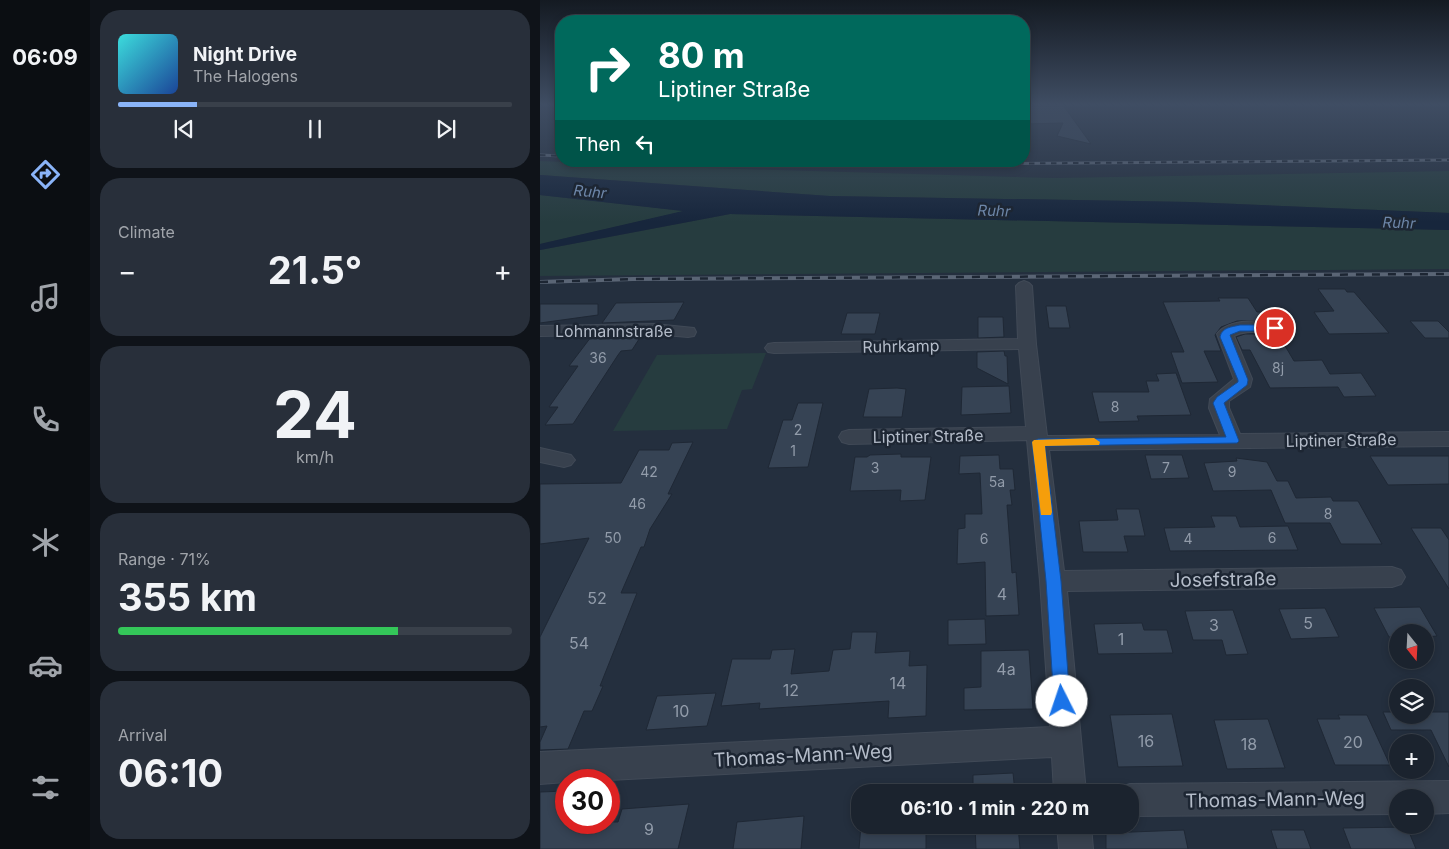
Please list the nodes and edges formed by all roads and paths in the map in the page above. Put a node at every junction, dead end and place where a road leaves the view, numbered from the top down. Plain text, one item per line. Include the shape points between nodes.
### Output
1 (1024, 286) dead end
2 (1275, 328) dead end
3 (540, 331) edge
4 (688, 332) dead end
5 (1027, 344) junction
6 (774, 348) dead end
7 (849, 437) dead end
8 (1038, 438) junction
9 (1449, 439) edge
10 (1233, 441) junction
11 (540, 454) edge
12 (564, 460) dead end
13 (1392, 577) dead end
14 (1054, 581) junction
15 (1065, 740) junction
16 (540, 768) edge
17 (1069, 784) edge
18 (1449, 797) edge
19 (1139, 800) edge
20 (1075, 834) edge
21 (1076, 849) edge

1 - 5 street
2 - 10 street via 1240,328 1225,334 1243,380 1218,403
3 - 4 street, Lohmannstraße via 654,329
5 - 6 street, Ruhrkamp
5 - 8 street
7 - 8 street, Liptiner Straße
8 - 10 street, Liptiner Straße
8 - 14 street
9 - 10 street, Liptiner Straße
11 - 12 street
13 - 14 street, Josefstraße
14 - 15 street
15 - 16 street, Thomas-Mann-Weg
15 - 17 street
18 - 19 street, Thomas-Mann-Weg
20 - 21 street

